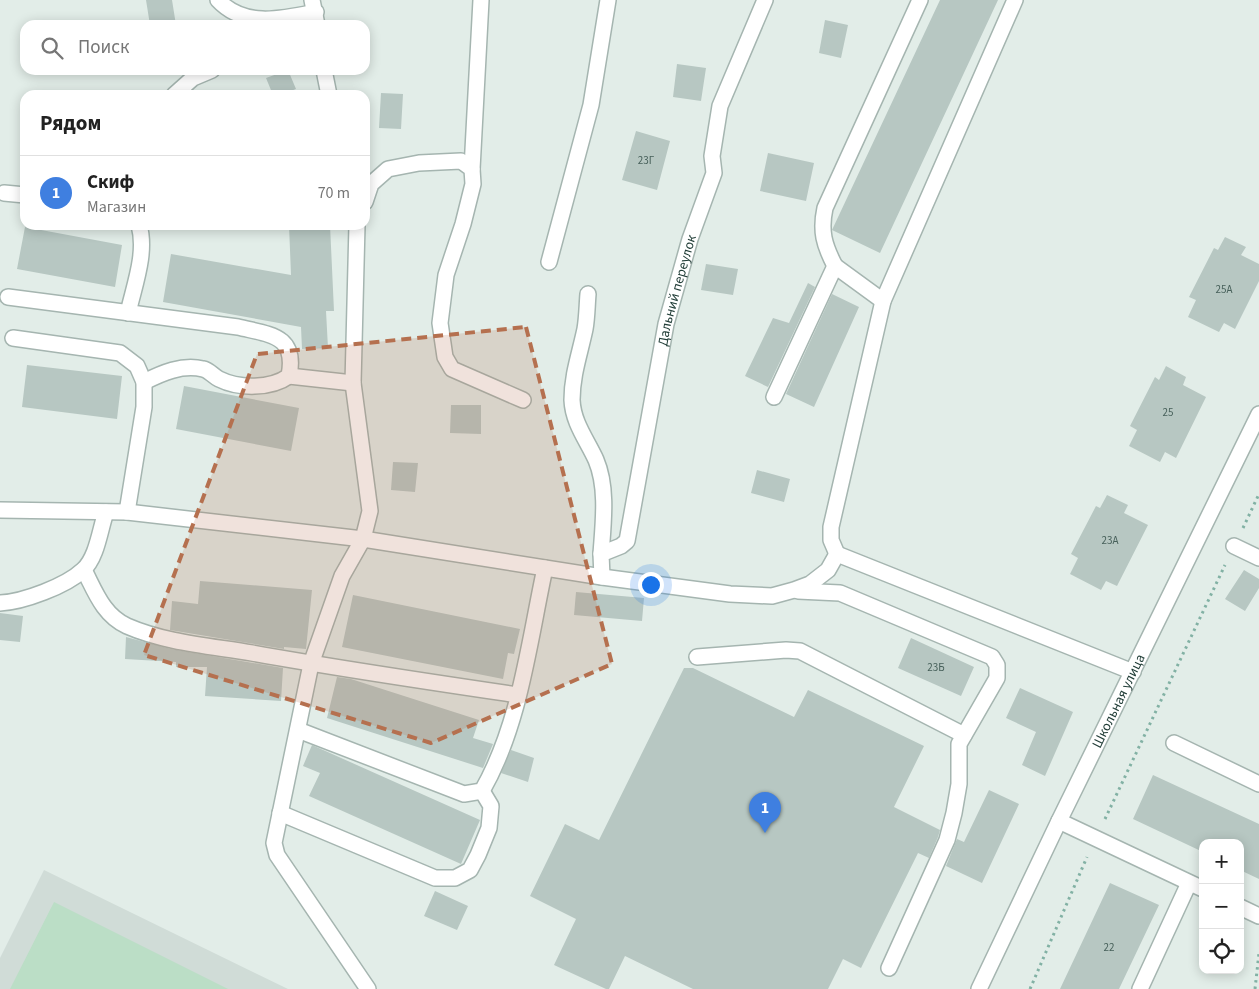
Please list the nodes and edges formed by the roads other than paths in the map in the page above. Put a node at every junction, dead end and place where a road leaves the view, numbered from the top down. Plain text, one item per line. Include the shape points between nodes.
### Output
1 (218, 0) edge
2 (481, 0) edge
3 (608, 0) edge
4 (765, 0) edge
5 (920, 0) edge
6 (1015, 0) edge
7 (315, 12) edge
8 (200, 75) edge
9 (325, 75) edge
10 (180, 90) edge
11 (328, 90) edge
12 (472, 169) junction
13 (370, 187) edge
14 (4, 193) dead end
15 (20, 195) edge
16 (141, 230) edge
17 (357, 230) edge
18 (548, 262) dead end
19 (835, 266) junction
20 (588, 294) dead end
21 (8, 297) dead end
22 (883, 302) junction
23 (128, 313) junction
24 (13, 338) dead end
25 (289, 376) junction
26 (144, 382) junction
27 (353, 383) junction
28 (774, 397) dead end
29 (523, 400) dead end
30 (1259, 414) edge
31 (0, 510) edge
32 (106, 512) junction
33 (127, 512) junction
34 (363, 539) junction
35 (1234, 546) road end
36 (601, 554) junction
37 (837, 554) junction
38 (1259, 558) edge
39 (545, 568) junction
40 (84, 570) junction
41 (602, 577) junction
42 (794, 590) junction
43 (0, 603) edge
44 (697, 656) dead end
45 (311, 664) junction
46 (1133, 672) junction
47 (518, 695) junction
48 (298, 730) junction
49 (964, 735) junction
50 (1174, 743) dead end
51 (1259, 784) edge
52 (482, 791) junction
53 (280, 813) junction
54 (1059, 821) junction
55 (1196, 886) edge
56 (1244, 909) edge
57 (1259, 916) edge
58 (889, 968) dead end
59 (368, 989) edge
60 (979, 989) edge
61 (1140, 989) edge

1 - 7 street via 245,18 284,19
2 - 12 street
3 - 18 street via 592,105
4 - 36 street, Дальний переулок via 720,106 712,156 714,173 690,239 666,324 627,541
5 - 19 street via 824,208 823,239
6 - 22 street
8 - 10 street
9 - 11 street
12 - 13 street via 461,161 419,163 388,169
12 - 29 street via 463,224 446,275 440,324 445,357 452,369
14 - 15 street
16 - 23 street via 140,262
17 - 27 street
19 - 22 street
19 - 28 street
20 - 36 street via 585,328 575,363 572,402 581,435 596,460 602,484
21 - 23 street
22 - 37 street via 831,527 831,540
23 - 25 street via 262,333 284,342 290,351
24 - 26 street via 120,353 137,366
25 - 26 street via 279,383 263,386 220,380 204,369 189,368 164,373
25 - 27 street
26 - 33 street via 144,407
27 - 34 street via 370,511
30 - 46 street, Школьная улица
31 - 32 street
32 - 33 street
32 - 40 street via 92,556
33 - 34 street
34 - 39 street
34 - 45 street via 342,576
35 - 38 street
36 - 41 street
37 - 42 street via 828,570 810,584
37 - 46 street
39 - 41 street
39 - 47 street
40 - 43 street via 33,597
40 - 45 street via 102,607 126,625 164,638
41 - 42 street via 730,594 772,596
42 - 49 street via 840,593 992,657 997,665 997,678
44 - 49 street via 800,651
45 - 47 street
45 - 48 street
46 - 54 street, Школьная улица
47 - 52 street via 494,770
48 - 52 street via 464,794
48 - 53 street
49 - 58 street via 959,744 959,784 947,840
50 - 51 street
52 - 53 street via 491,806 489,828 470,870 454,878 435,878
53 - 59 street via 274,844 277,855
54 - 55 street
54 - 60 street, Школьная улица
55 - 61 street
56 - 57 street

